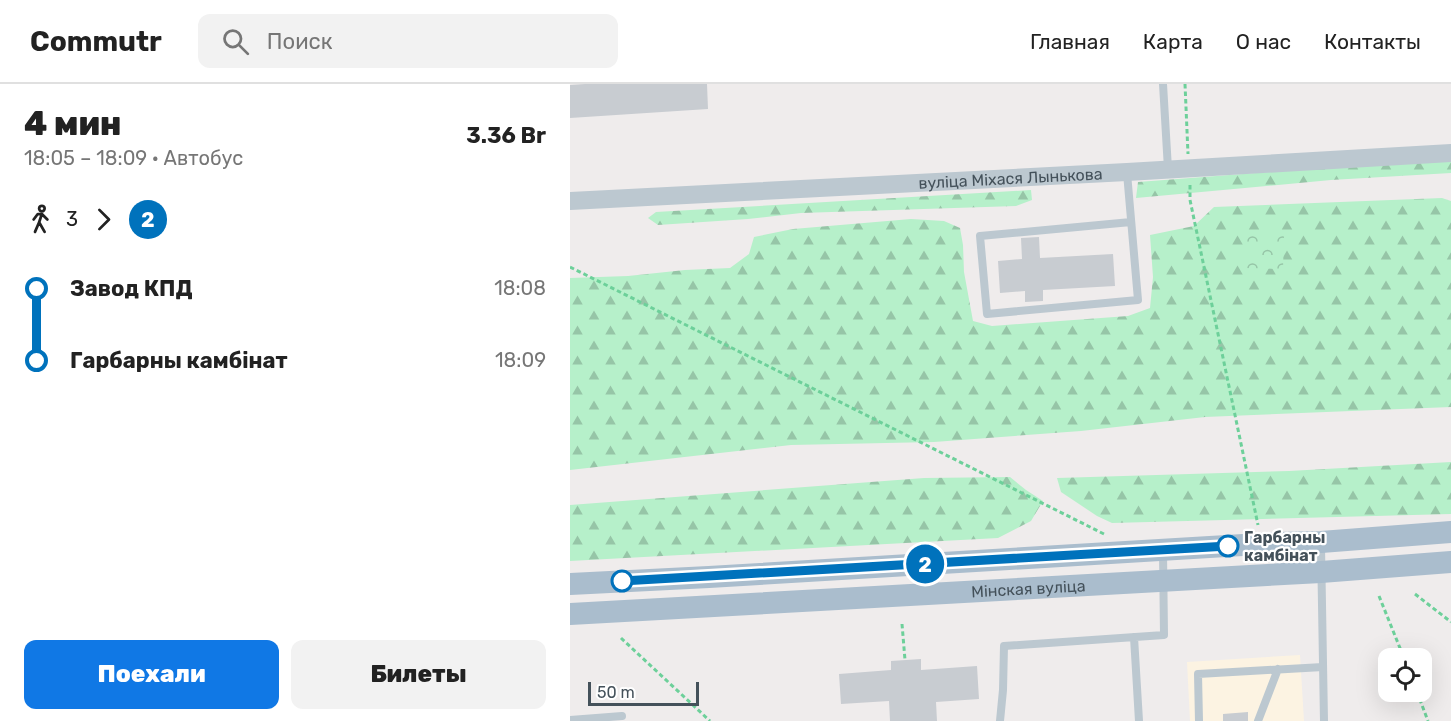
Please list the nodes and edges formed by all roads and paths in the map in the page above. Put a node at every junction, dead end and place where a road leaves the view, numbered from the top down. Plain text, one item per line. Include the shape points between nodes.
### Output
1 (1163, 84) edge
2 (1185, 84) edge
3 (1451, 153) edge
4 (1189, 168) junction
5 (1168, 170) junction
6 (1127, 172) junction
7 (570, 201) edge
8 (1131, 222) junction
9 (570, 267) edge
10 (1258, 525) dead end
11 (1451, 532) edge
12 (1104, 534) dead end
13 (1321, 542) junction
14 (1163, 550) junction
15 (1451, 562) edge
16 (1321, 572) junction
17 (1163, 580) junction
18 (570, 584) edge
19 (1415, 594) dead end
20 (1379, 596) dead end
21 (570, 614) edge
22 (1451, 622) edge
23 (902, 624) dead end
24 (1134, 637) junction
25 (621, 638) dead end
26 (1400, 648) edge
27 (905, 660) dead end
28 (1323, 666) junction
29 (1278, 669) junction
30 (1421, 702) edge
31 (622, 716) dead end
32 (570, 720) edge
33 (710, 721) edge
34 (1000, 721) edge
35 (1139, 721) edge
36 (1199, 721) edge
37 (1258, 721) edge
38 (1324, 721) edge
39 (1428, 721) edge

1 - 5 lane
2 - 4 path
3 - 4 street, вуліца Міхася Лынькова
4 - 5 street, вуліца Міхася Лынькова
4 - 10 path via 1190,200
5 - 6 street, вуліца Міхася Лынькова
6 - 7 street, вуліца Міхася Лынькова
6 - 8 lane
8 - 8 lane via 1138,300 987,314 980,236
9 - 12 path
11 - 13 main road, Мінская вуліца
13 - 14 main road, Мінская вуліца
13 - 16 lane
14 - 17 lane
14 - 18 main road, Мінская вуліца
15 - 16 main road, Мінская вуліца
16 - 17 main road, Мінская вуліца
16 - 28 lane
17 - 21 main road, Мінская вуліца
17 - 24 lane via 1164,635
19 - 22 path
20 - 26 path
23 - 27 path
24 - 34 lane via 1004,646
24 - 35 lane
25 - 33 path
28 - 29 lane
28 - 38 lane
29 - 36 lane via 1198,674
29 - 37 lane
30 - 39 path
31 - 32 lane

